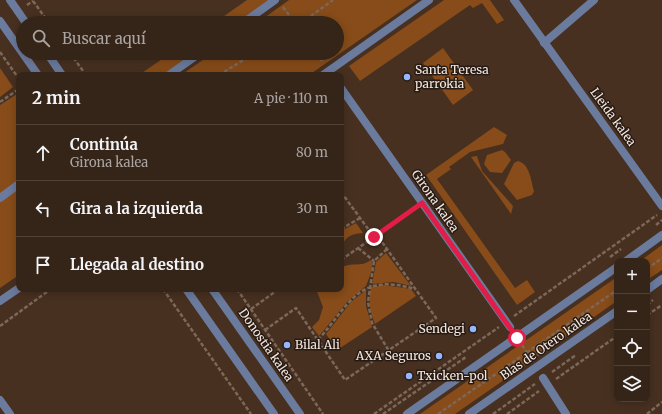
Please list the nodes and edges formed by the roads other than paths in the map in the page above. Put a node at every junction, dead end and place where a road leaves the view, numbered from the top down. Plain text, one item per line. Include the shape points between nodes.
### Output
1 (10, 0) edge
2 (275, 0) edge
3 (429, 0) edge
4 (514, 0) edge
5 (594, 0) edge
6 (21, 16) edge
7 (253, 16) edge
8 (0, 21) edge
9 (544, 43) junction
10 (16, 44) edge
11 (27, 60) edge
12 (52, 60) edge
13 (190, 60) edge
14 (36, 72) edge
15 (60, 72) edge
16 (173, 72) edge
17 (331, 72) edge
18 (344, 92) edge
19 (16, 186) edge
20 (0, 198) edge
21 (662, 206) edge
22 (662, 235) edge
23 (630, 258) edge
24 (614, 269) edge
25 (662, 279) edge
26 (650, 288) edge
27 (16, 290) edge
28 (188, 292) edge
29 (214, 292) edge
30 (0, 301) edge
31 (614, 313) edge
32 (508, 324) road end
33 (545, 382) road end
34 (0, 400) edge
35 (10, 414) edge
36 (274, 414) edge
37 (300, 414) edge
38 (407, 414) edge
39 (469, 414) edge
40 (566, 414) edge

1 - 6 street
2 - 7 street
3 - 17 street
4 - 9 street, Lleida kalea
5 - 9 street
8 - 10 street
9 - 21 street, Lleida kalea
11 - 14 street
12 - 15 street
13 - 16 street
18 - 32 street, Girona kalea
19 - 20 street
22 - 23 street
24 - 38 street, Blas de Otero kalea
25 - 26 street
27 - 30 street
28 - 36 street
29 - 37 street, Donostia kalea
31 - 39 street, Blas de Otero kalea
33 - 40 street
34 - 35 street

